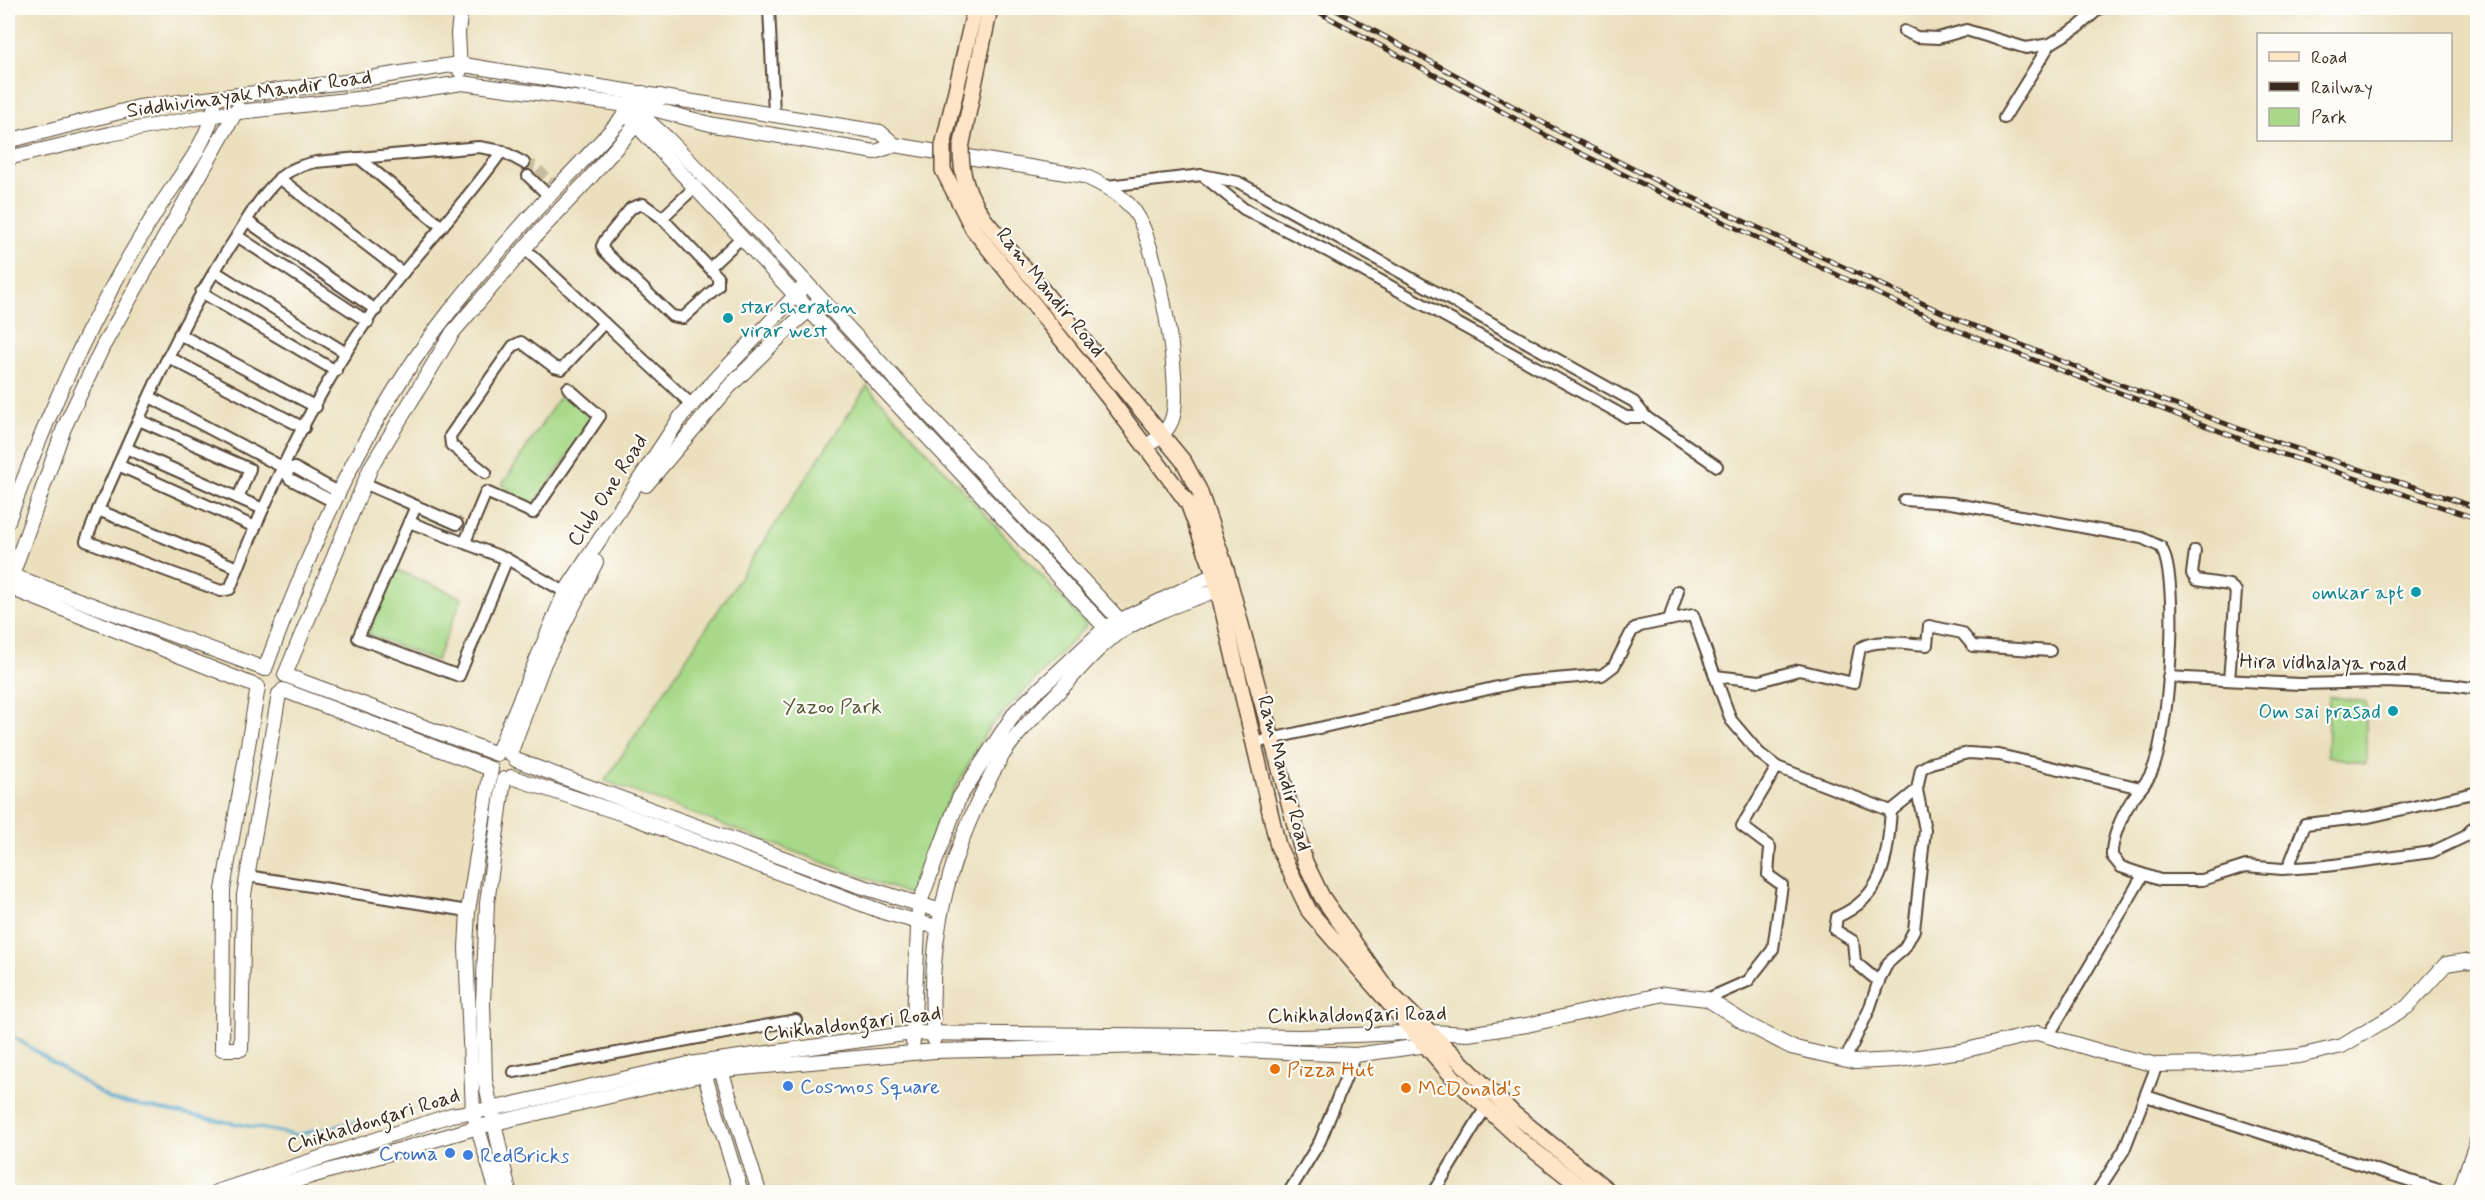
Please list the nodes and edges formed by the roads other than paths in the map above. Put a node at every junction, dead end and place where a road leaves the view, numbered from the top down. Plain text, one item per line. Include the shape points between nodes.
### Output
1 (460, 8) edge
2 (769, 8) edge
3 (975, 8) edge
4 (990, 8) edge
5 (2100, 8) edge
6 (1904, 31) dead end
7 (2050, 44) junction
8 (458, 64) junction
9 (462, 83) junction
10 (241, 93) junction
11 (643, 93) junction
12 (217, 95) junction
13 (661, 96) junction
14 (237, 112) junction
15 (636, 113) junction
16 (774, 113) junction
17 (212, 115) junction
18 (2004, 118) dead end
19 (8, 141) edge
20 (895, 145) junction
21 (502, 151) junction
22 (8, 158) edge
23 (359, 158) junction
24 (524, 163) dead end
25 (1202, 175) junction
26 (528, 176) dead end
27 (279, 178) junction
28 (1107, 186) junction
29 (694, 188) junction
30 (549, 196) junction
31 (662, 218) junction
32 (247, 221) junction
33 (442, 227) junction
34 (237, 236) junction
35 (741, 238) junction
36 (524, 248) junction
37 (710, 267) junction
38 (214, 271) junction
39 (404, 273) junction
40 (806, 284) junction
41 (201, 292) junction
42 (795, 297) junction
43 (822, 301) junction
44 (1464, 306) junction
45 (376, 309) junction
46 (808, 311) junction
47 (368, 322) junction
48 (1456, 322) junction
49 (604, 323) junction
50 (179, 334) junction
51 (346, 353) junction
52 (168, 357) junction
53 (336, 371) junction
54 (568, 388) dead end
55 (150, 397) junction
56 (692, 405) junction
57 (316, 407) junction
58 (1646, 417) junction
59 (139, 420) junction
60 (46, 421) junction
61 (64, 428) junction
62 (304, 428) junction
63 (1162, 436) junction
64 (1146, 446) junction
65 (126, 448) junction
66 (118, 465) junction
67 (1717, 466) dead end
68 (282, 467) junction
69 (486, 473) dead end
70 (364, 483) junction
71 (336, 497) junction
72 (238, 498) junction
73 (1904, 500) dead end
74 (416, 506) junction
75 (263, 509) junction
76 (98, 510) junction
77 (8, 521) edge
78 (409, 522) junction
79 (456, 524) dead end
80 (255, 527) junction
81 (465, 542) junction
82 (2195, 551) dead end
83 (507, 559) junction
84 (238, 568) junction
85 (1220, 571) junction
86 (9, 582) edge
87 (1224, 588) junction
88 (1677, 591) dead end
89 (565, 592) junction
90 (1669, 620) junction
91 (1124, 624) junction
92 (1110, 632) junction
93 (2050, 651) dead end
94 (265, 669) junction
95 (285, 675) junction
96 (1715, 676) junction
97 (2168, 677) junction
98 (2229, 680) junction
99 (258, 687) junction
100 (2478, 689) edge
101 (281, 692) junction
102 (1271, 739) junction
103 (1254, 743) junction
104 (508, 756) junction
105 (1777, 767) junction
106 (491, 769) junction
107 (507, 778) junction
108 (2141, 788) junction
109 (1917, 790) junction
110 (2478, 792) edge
111 (1891, 811) junction
112 (2478, 823) edge
113 (2288, 868) junction
114 (2143, 875) junction
115 (247, 876) junction
116 (919, 905) junction
117 (468, 911) junction
118 (941, 911) junction
119 (916, 922) junction
120 (936, 927) junction
121 (2478, 963) edge
122 (1879, 982) junction
123 (1707, 999) junction
124 (796, 1020) dead end
125 (933, 1032) junction
126 (1414, 1032) junction
127 (912, 1033) junction
128 (1468, 1034) junction
129 (2049, 1035) junction
130 (1428, 1039) junction
131 (1443, 1043) junction
132 (935, 1051) junction
133 (913, 1053) junction
134 (1355, 1055) junction
135 (1845, 1060) junction
136 (2157, 1065) junction
137 (721, 1070) junction
138 (514, 1072) dead end
139 (704, 1073) junction
140 (2145, 1096) junction
141 (1486, 1107) junction
142 (491, 1109) junction
143 (473, 1112) junction
144 (495, 1124) junction
145 (478, 1127) junction
146 (2478, 1138) edge
147 (2478, 1187) edge
148 (216, 1192) edge
149 (257, 1192) edge
150 (497, 1192) edge
151 (509, 1192) edge
152 (741, 1192) edge
153 (759, 1192) edge
154 (1289, 1192) edge
155 (1434, 1192) edge
156 (1587, 1192) edge
157 (1610, 1192) edge
158 (2097, 1192) edge
159 (2445, 1192) edge
160 (2459, 1192) edge
161 (2475, 1192) edge

1 - 8 street
2 - 16 street
3 - 64 main road, Ram Mandir Road, bridge via 943,146 944,170 973,229
4 - 63 main road, bridge via 961,148 961,172 968,192 984,219
5 - 7 street
6 - 7 street via 1917,37 1938,38 1966,30 2026,48
7 - 18 street
8 - 9 street
8 - 10 street, Siddhivinayak Mandir Road
8 - 11 street, Siddhivinayak Mandir Road
9 - 14 street, Siddhivinayak Mandir Road
9 - 15 street, Siddhivinayak Mandir Road
10 - 12 street, Siddhivinayak Mandir Road
10 - 14 street
11 - 13 street, Siddhivinayak Mandir Road
11 - 15 street
12 - 17 street
12 - 19 street, Siddhivinayak Mandir Road via 139,107
13 - 15 street
13 - 16 street, Siddhivinayak Mandir Road
14 - 17 street, Siddhivinayak Mandir Road
14 - 61 street via 103,346
15 - 20 street, Siddhivinayak Mandir Road via 875,152
15 - 29 street
15 - 30 street
15 - 36 street
15 - 40 street
16 - 20 street via 880,132
17 - 22 street, Siddhivinayak Mandir Road
17 - 60 street via 198,149 110,291
20 - 28 street via 1084,176
21 - 23 street via 479,147
21 - 24 street
21 - 33 street
23 - 27 street via 299,166
23 - 33 street
25 - 28 street
25 - 44 street via 1238,182
25 - 48 street via 1244,209
26 - 30 street
27 - 32 street
27 - 39 street
28 - 63 street via 1137,215 1158,282 1176,394 1173,418
29 - 31 street
29 - 35 street
30 - 71 street via 450,311 401,378
31 - 37 street
31 - 37 street via 643,204 632,208 605,240 604,251 678,318 683,318 718,286 718,276
32 - 34 street
32 - 45 street
33 - 39 street
34 - 38 street
34 - 47 street
35 - 37 street
35 - 42 street
36 - 49 street
36 - 70 street via 453,332
38 - 41 street
38 - 51 street
39 - 45 street
40 - 42 street, Club One Road
40 - 43 street
41 - 50 street
41 - 53 street
42 - 46 street
42 - 56 street, Club One Road
43 - 46 street, Club One Road
43 - 91 street
44 - 48 street
44 - 58 street via 1634,402
45 - 47 street
46 - 92 street
46 - 104 street, Club One Road via 729,387 650,478 587,576 544,663
47 - 51 street
48 - 58 street via 1626,417
49 - 56 street
49 - 69 street via 562,369 521,342 513,346 450,436 451,445
50 - 52 street
50 - 57 street
51 - 53 street
52 - 55 street
52 - 62 street
53 - 57 street
54 - 81 street via 600,416 533,513 486,492
55 - 59 street
55 - 68 street
56 - 89 street, Club One Road
57 - 62 street
58 - 67 street
59 - 65 street
59 - 72 street via 250,470
60 - 61 street
60 - 77 street
61 - 86 street
62 - 68 street
63 - 64 street
63 - 85 main road via 1184,462 1199,490
64 - 85 main road, Ram Mandir Road via 1188,503
65 - 66 street
65 - 72 street
66 - 76 street
66 - 80 street
68 - 71 street via 290,478
68 - 75 street
70 - 74 street
70 - 95 street
71 - 94 street
72 - 75 street
73 - 97 street via 1951,503 2158,543 2165,554 2172,584
74 - 78 street
74 - 79 street
75 - 80 street
76 - 84 street
76 - 84 street via 86,542 221,591 230,589
78 - 81 street
78 - 83 street via 358,638 459,676
80 - 84 street
81 - 83 street
82 - 98 street via 2192,574 2196,580 2229,585 2236,591
83 - 89 street
85 - 87 main road
85 - 91 street
86 - 94 street
86 - 99 street
87 - 91 street
87 - 102 main road
87 - 103 main road, Ram Mandir Road
88 - 90 street
89 - 104 street, Club One Road
90 - 96 street via 1693,615
90 - 102 street via 1640,626 1632,632 1614,666 1602,675 1519,682
91 - 92 street
92 - 116 street via 1017,711 959,798
92 - 118 street via 1003,756 951,867
93 - 96 street via 1974,646 1962,633 1929,626 1927,645 1882,643 1860,648 1853,683 1799,670 1760,681
94 - 95 street via 274,667
94 - 99 street via 259,674
95 - 101 street
95 - 104 street
96 - 105 street via 1731,720 1759,753
97 - 98 street, Hira vidhalaya road
97 - 108 street via 2161,750
98 - 100 street, Hira vidhalaya road via 2300,684 2385,682
99 - 101 street via 267,695
99 - 115 street via 223,890 222,1049 241,1049
101 - 106 street
101 - 115 street
102 - 103 street
102 - 130 main road via 1305,862 1322,897 1389,992
103 - 126 main road, Ram Mandir Road via 1278,846 1309,911
104 - 106 street, Club One Road via 491,760
104 - 107 street, Club One Road via 517,769
104 - 116 street via 758,850
105 - 111 street
105 - 123 street via 1742,826 1770,847 1768,874 1782,885 1773,949 1748,981
106 - 107 street via 497,777
106 - 117 street, Club One Road
107 - 119 street via 626,815
107 - 142 street, Club One Road via 487,903 483,1002 485,1080
108 - 109 street via 1999,755 1968,753 1921,769
108 - 114 street via 2130,803 2111,847 2116,864
109 - 111 street
109 - 122 street via 1925,830 1914,930 1904,949 1888,963
110 - 113 street via 2369,817 2311,822 2302,828
111 - 122 street via 1887,859 1871,895 1856,909 1837,917 1835,930 1853,941 1855,962
112 - 113 street via 2464,837 2432,852
113 - 114 street via 2246,866 2202,880 2160,880
114 - 129 street
115 - 117 street
116 - 118 street
116 - 119 street
117 - 143 street, Club One Road
118 - 120 street
119 - 120 street
119 - 127 street
120 - 125 street
121 - 136 street via 2455,961 2439,967 2407,1007 2342,1046 2299,1056
122 - 135 street
123 - 128 street via 1664,994
123 - 135 street via 1791,1047
124 - 138 street
125 - 126 street, Chikhaldongari Road via 1291,1037
125 - 127 street, Chikhaldongari Road
125 - 132 street
126 - 130 main road, Ram Mandir Road
127 - 133 street
127 - 142 street, Chikhaldongari Road via 689,1064
128 - 130 street, Chikhaldongari Road
128 - 131 street, Chikhaldongari Road
129 - 135 street via 2029,1033 1962,1051 1897,1060
129 - 136 street
130 - 131 main road
130 - 134 street, Chikhaldongari Road
130 - 141 main road, Ram Mandir Road via 1453,1077
131 - 157 main road via 1514,1114
132 - 133 street, Chikhaldongari Road
132 - 134 street, Chikhaldongari Road via 1150,1046
133 - 137 street, Chikhaldongari Road
134 - 154 street via 1320,1141
136 - 140 street
137 - 139 street, Chikhaldongari Road
137 - 153 street
139 - 144 street, Chikhaldongari Road
139 - 152 street
140 - 158 street via 2124,1150
140 - 159 street
141 - 155 street
141 - 156 main road, Ram Mandir Road via 1522,1142
142 - 143 street, Chikhaldongari Road
142 - 144 street, Club One Road
143 - 145 street, Club One Road
143 - 148 street, Chikhaldongari Road via 452,1115
144 - 145 street, Chikhaldongari Road
144 - 151 street, Club One Road
145 - 149 street, Chikhaldongari Road
145 - 150 street, Club One Road
146 - 160 street
147 - 161 street

